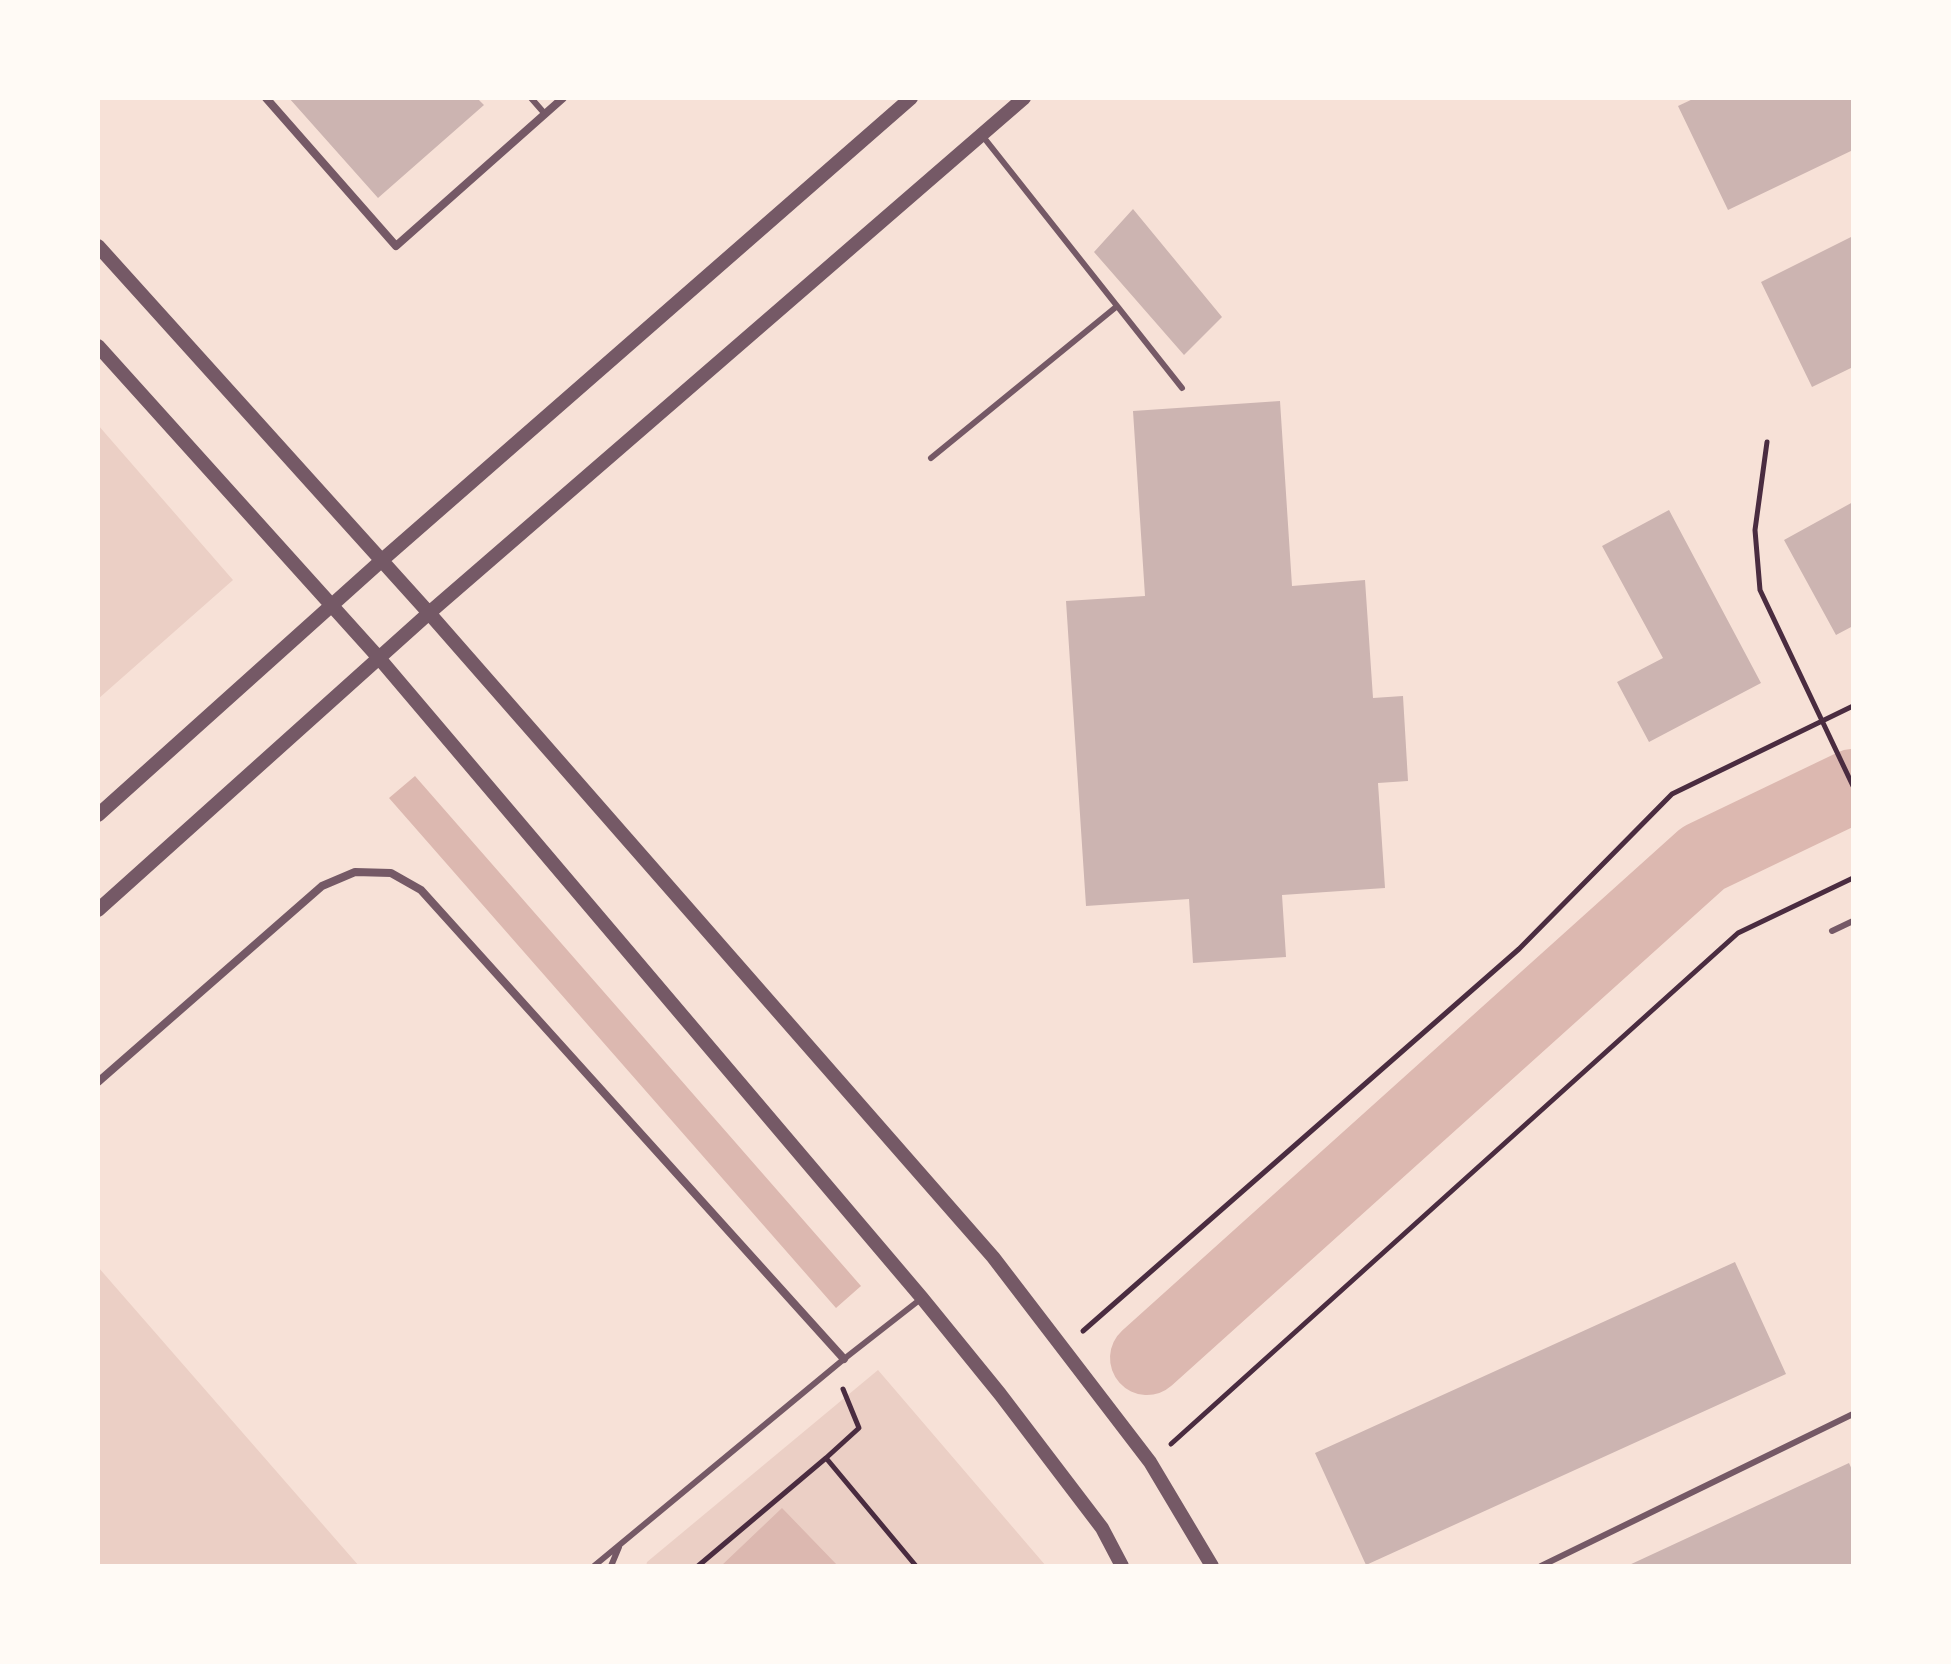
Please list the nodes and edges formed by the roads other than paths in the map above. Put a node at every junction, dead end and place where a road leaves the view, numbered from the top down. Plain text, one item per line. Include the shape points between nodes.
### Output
1 (266, 98) edge
2 (531, 98) edge
3 (563, 98) edge
4 (911, 98) edge
5 (1024, 98) edge
6 (545, 114) junction
7 (980, 134) junction
8 (98, 246) edge
9 (1116, 307) junction
10 (98, 346) edge
11 (1182, 388) dead end
12 (931, 458) dead end
13 (381, 561) junction
14 (331, 605) junction
15 (429, 613) junction
16 (379, 658) junction
17 (98, 815) edge
18 (98, 910) edge
19 (1853, 921) edge
20 (1832, 931) dead end
21 (98, 1082) edge
22 (922, 1298) junction
23 (844, 1359) junction
24 (1853, 1414) edge
25 (620, 1545) junction
26 (594, 1566) edge
27 (611, 1566) edge
28 (1122, 1566) edge
29 (1212, 1566) edge
30 (1541, 1566) edge

1 - 6 street via 396,246
2 - 6 lane
3 - 6 street
4 - 13 street
5 - 7 street
7 - 9 lane
7 - 15 street
8 - 13 street
9 - 11 lane
9 - 12 lane
10 - 14 street
13 - 14 street
13 - 15 street
14 - 16 street
14 - 17 street
15 - 16 street
15 - 29 street via 993,1257 1150,1462
16 - 18 street
16 - 22 street
19 - 20 lane
21 - 23 street via 322,886 355,872 391,873 421,890
22 - 23 lane
22 - 28 street via 1102,1528
23 - 25 lane
24 - 30 lane
25 - 26 lane
25 - 27 lane

